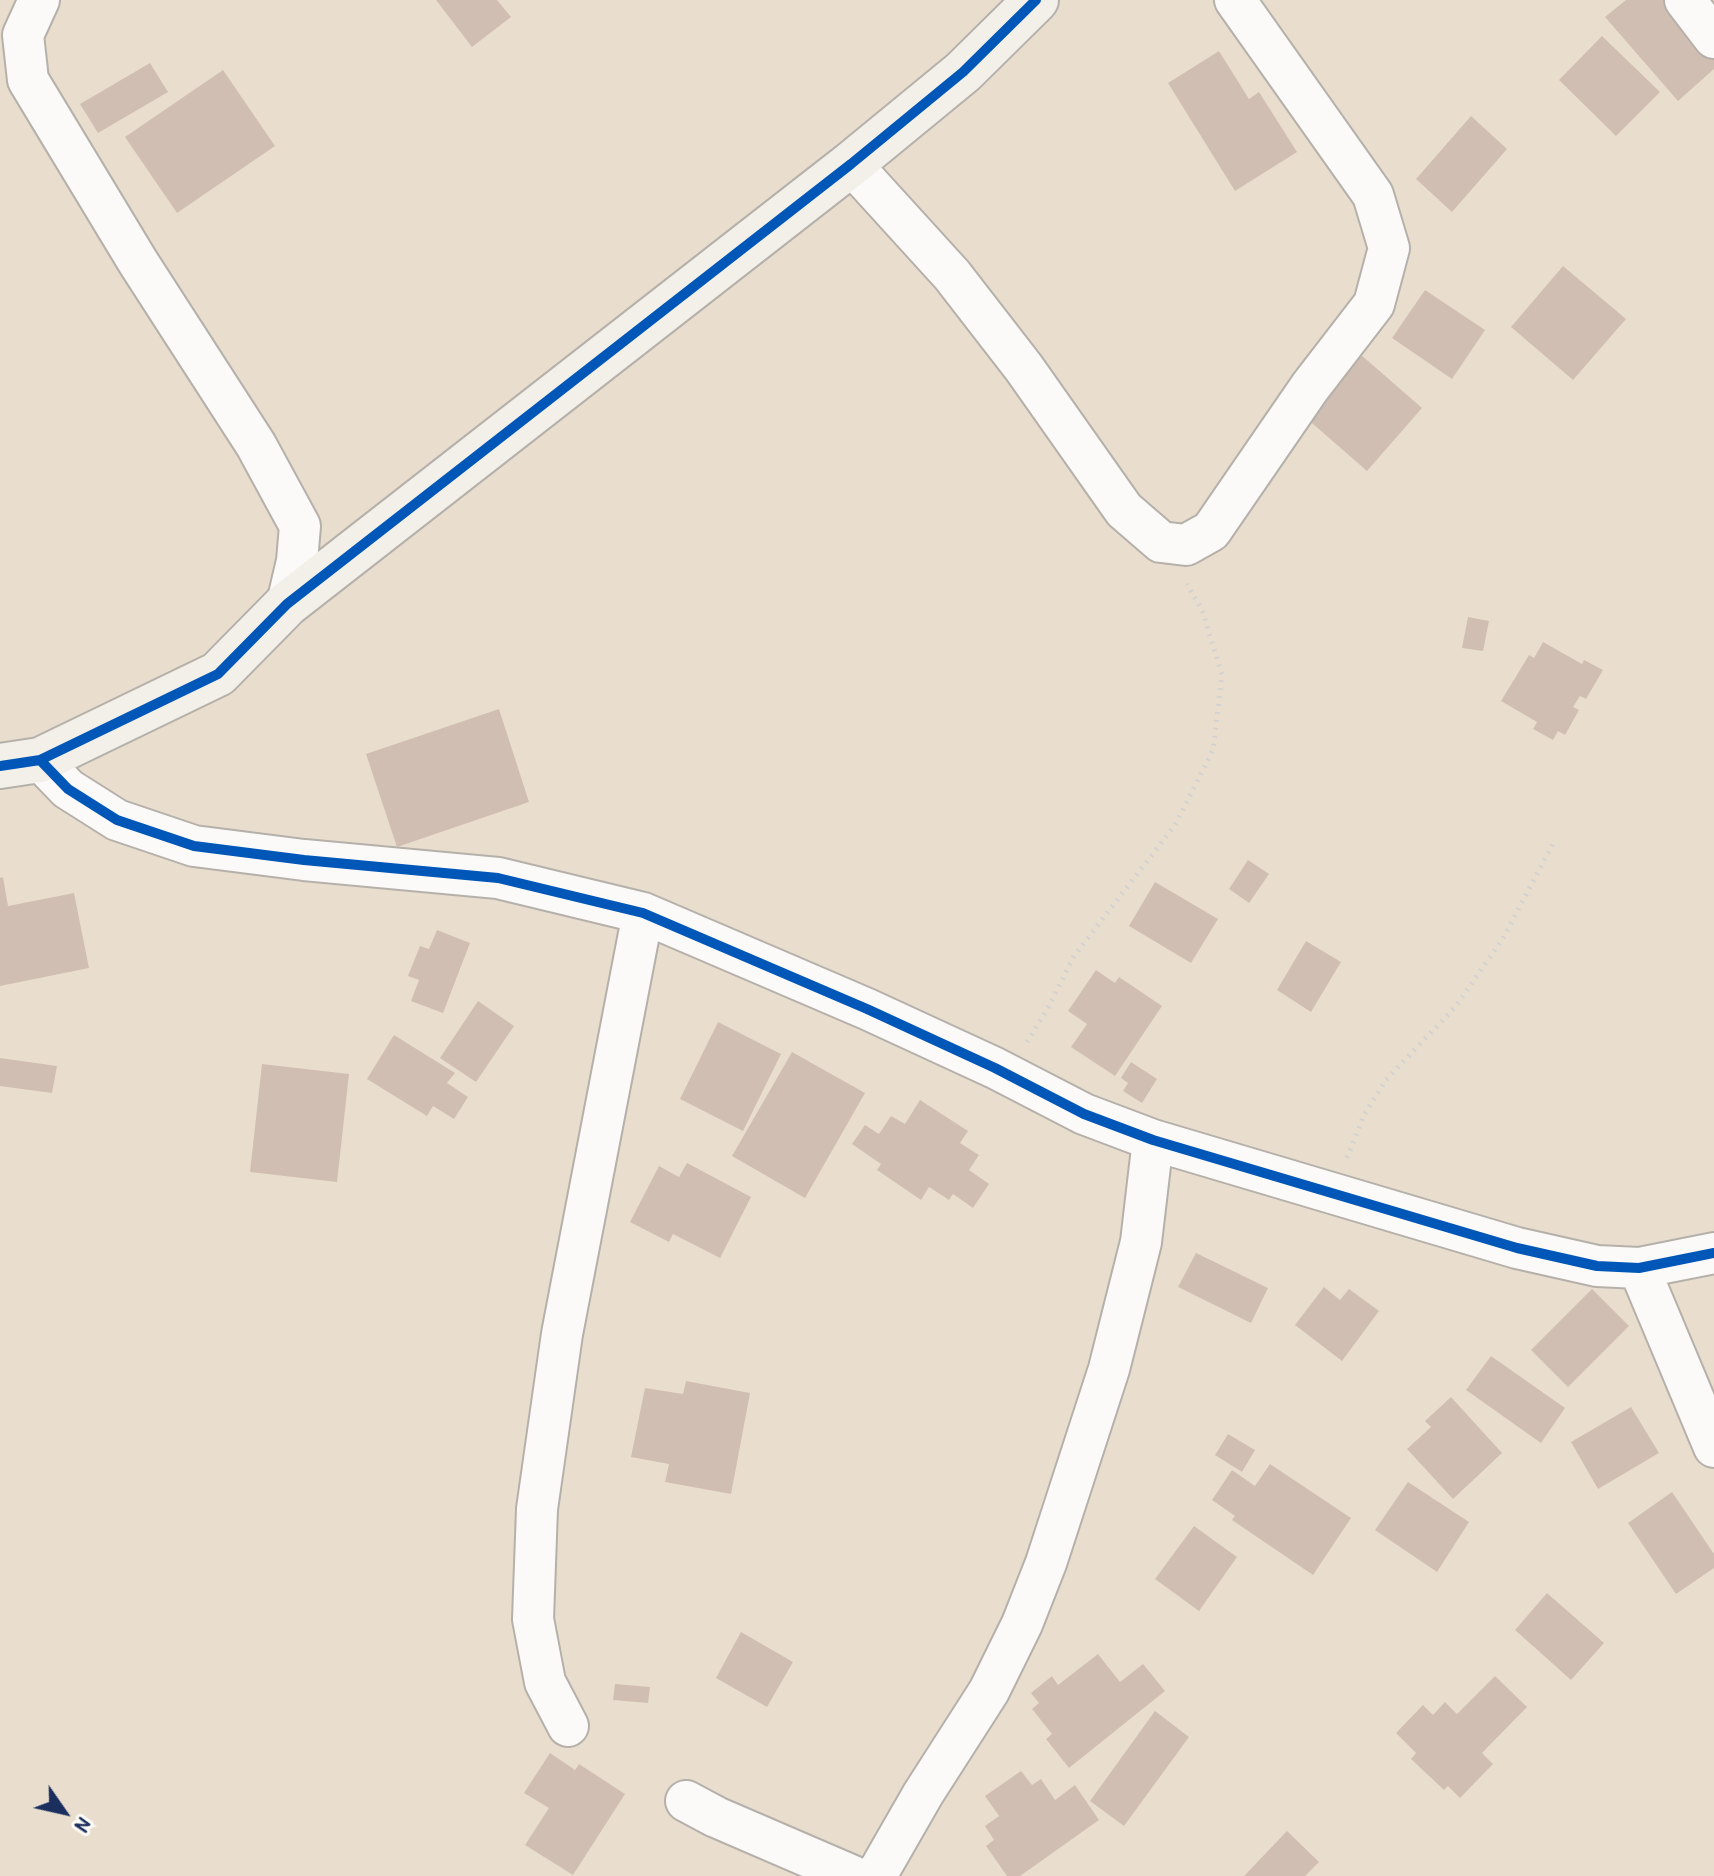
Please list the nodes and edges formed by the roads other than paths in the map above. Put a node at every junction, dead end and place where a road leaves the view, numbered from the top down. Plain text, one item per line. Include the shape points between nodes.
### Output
1 (39, 0) edge
2 (1036, 0) edge
3 (1235, 0) edge
4 (1685, 0) edge
5 (1714, 38) edge
6 (851, 164) junction
7 (287, 604) junction
8 (20, 763) edge
9 (643, 913) junction
10 (1153, 1140) junction
11 (1714, 1253) edge
12 (1639, 1268) junction
13 (1714, 1447) edge
14 (568, 1726) dead end
15 (686, 1801) dead end
16 (853, 1876) edge
17 (876, 1876) edge

1 - 7 street via 23,35 28,80 256,445 300,526
2 - 6 street via 963,72
3 - 6 street via 1373,195 1389,248 1374,304 1211,531 1186,545 1161,542 1124,510 952,275
4 - 5 street
6 - 7 street
7 - 8 street via 218,674
8 - 9 street via 117,820 194,846 498,878
9 - 10 street via 867,1009 1084,1114
9 - 14 street via 562,1334 537,1509 533,1619 545,1682
10 - 12 street via 1517,1248 1597,1266
10 - 17 street via 1141,1242 1109,1369 1046,1563 989,1691
11 - 12 street
12 - 13 street
15 - 16 street

